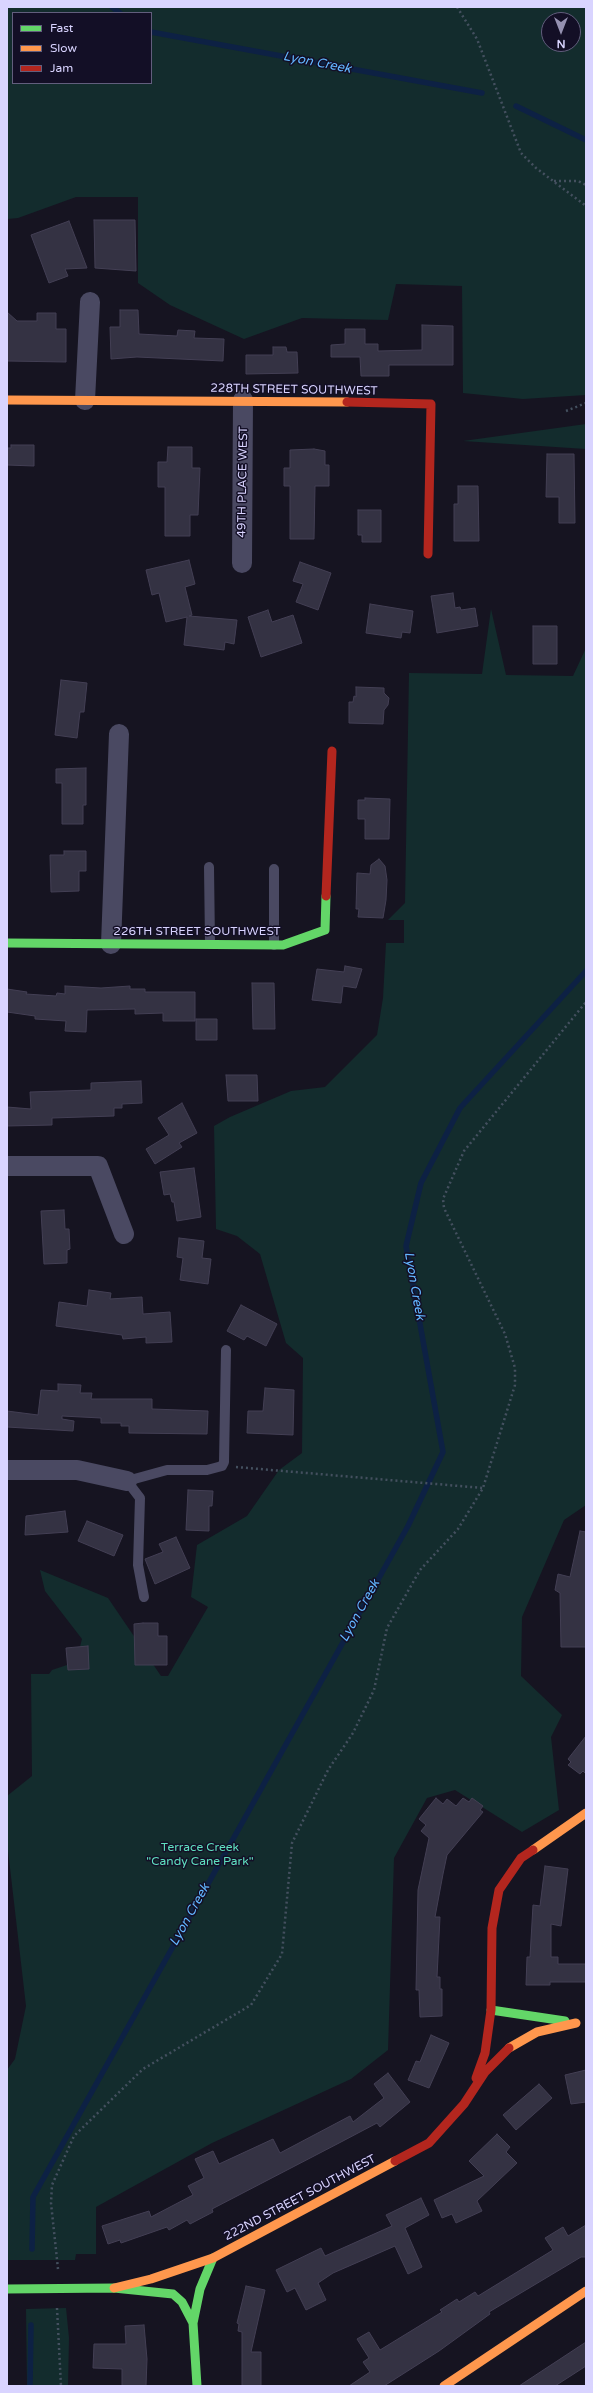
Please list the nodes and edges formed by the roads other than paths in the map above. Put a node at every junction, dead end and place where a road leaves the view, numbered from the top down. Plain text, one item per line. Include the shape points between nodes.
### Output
1 (90, 302) dead end
2 (7, 400) edge
3 (84, 400) junction
4 (243, 400) junction
5 (428, 554) dead end
6 (242, 563) dead end
7 (119, 734) dead end
8 (332, 751) dead end
9 (210, 867) dead end
10 (274, 869) dead end
11 (7, 943) edge
12 (111, 944) junction
13 (210, 944) junction
14 (274, 945) junction
15 (7, 1166) edge
16 (124, 1234) dead end
17 (226, 1350) dead end
18 (7, 1470) edge
19 (127, 1481) junction
20 (144, 1597) dead end
21 (586, 1812) edge
22 (491, 2010) junction
23 (576, 2023) junction
24 (586, 2023) edge
25 (472, 2090) junction
26 (213, 2258) junction
27 (114, 2288) junction
28 (7, 2289) edge
29 (586, 2291) edge
30 (192, 2323) junction
31 (197, 2386) edge
32 (444, 2386) edge

1 - 3 street
2 - 3 street, 228TH STREET SOUTHWEST
3 - 4 street, 228TH STREET SOUTHWEST
4 - 5 street, 228TH STREET SOUTHWEST via 431,404
4 - 6 street, 49TH PLACE WEST
7 - 12 street
8 - 14 street, 226TH STREET SOUTHWEST via 325,930 283,945
9 - 13 lane
10 - 14 lane
11 - 12 street, 226TH STREET SOUTHWEST
12 - 13 street, 226TH STREET SOUTHWEST
13 - 14 street, 226TH STREET SOUTHWEST
15 - 16 street via 98,1166
17 - 19 lane via 222,1466 207,1470 167,1470
18 - 19 street via 77,1470
19 - 20 lane via 140,1498 138,1565
21 - 22 street via 521,1858 500,1890 492,1928
22 - 23 street, 222ND STREET SOUTHWEST
22 - 25 street, 222ND STREET SOUTHWEST via 485,2053
23 - 24 street, 222ND STREET SOUTHWEST
23 - 25 street, 222ND STREET SOUTHWEST via 537,2032 509,2048 485,2072
25 - 26 street, 222ND STREET SOUTHWEST via 464,2104 429,2143
26 - 27 street, 222ND STREET SOUTHWEST via 152,2279
26 - 30 street via 200,2289
27 - 28 street
27 - 30 street via 173,2294 182,2302
29 - 32 street
30 - 31 street

